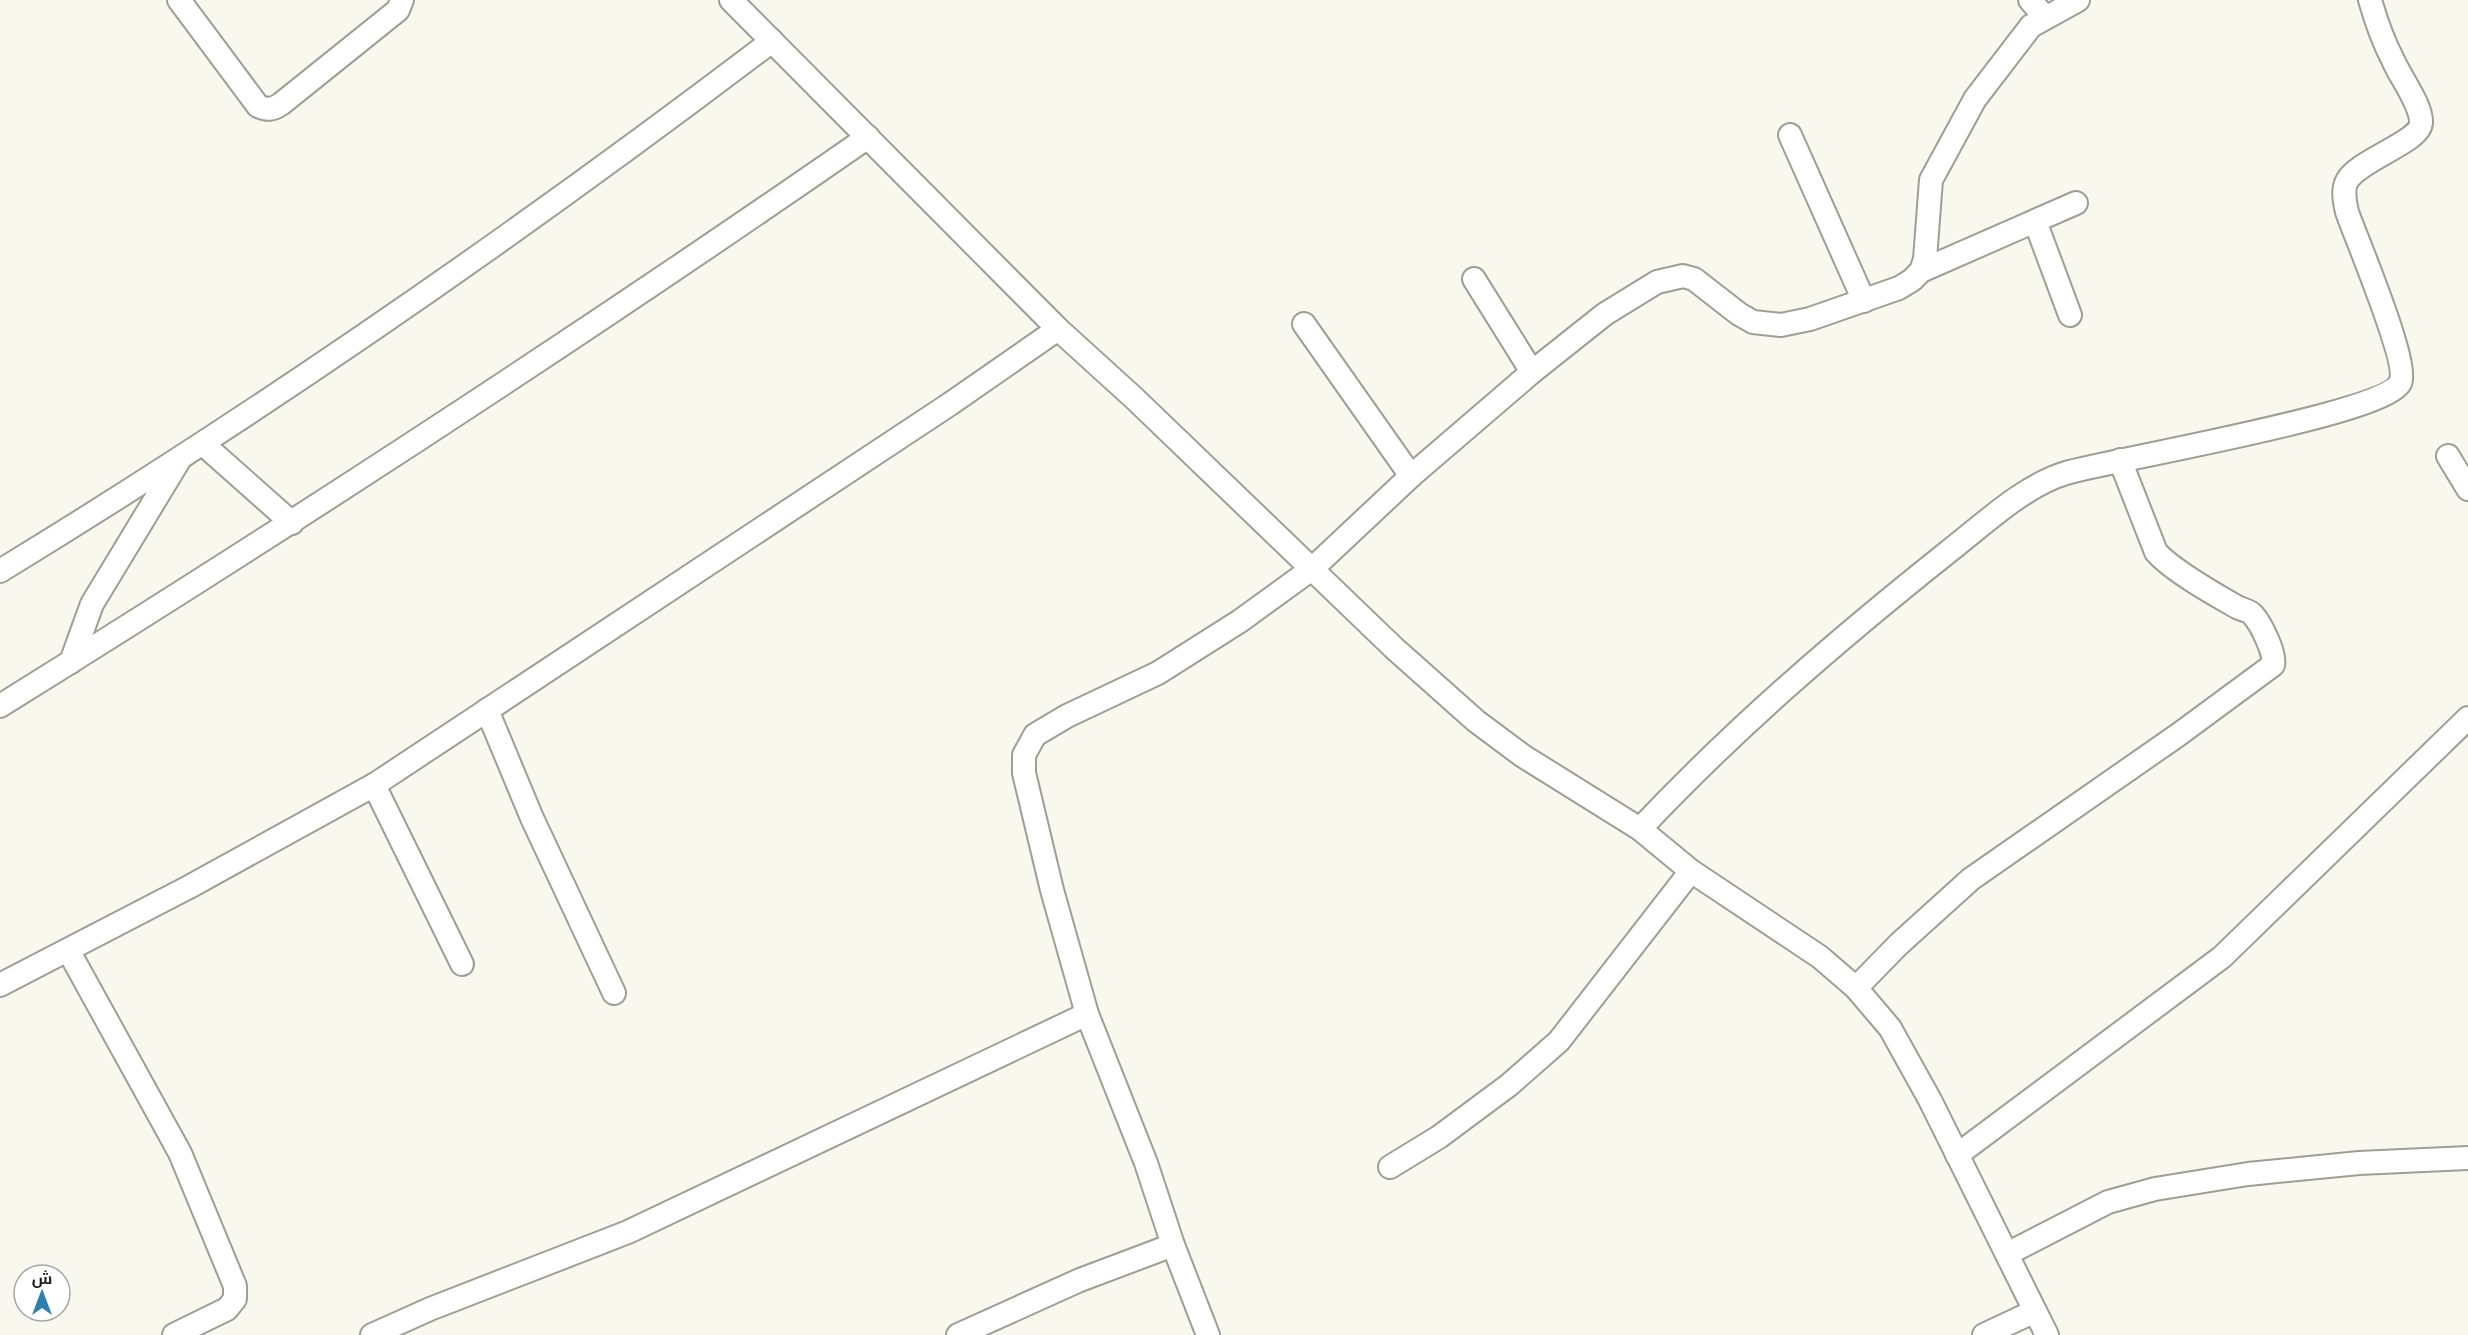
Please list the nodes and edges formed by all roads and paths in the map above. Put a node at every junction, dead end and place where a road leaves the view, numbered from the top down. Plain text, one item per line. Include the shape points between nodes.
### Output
1 (179, 0) edge
2 (402, 0) edge
3 (731, 0) edge
4 (2078, 0) edge
5 (2370, 0) edge
6 (2038, 8) edge
7 (772, 41) junction
8 (1790, 135) dead end
9 (868, 136) junction
10 (2076, 203) dead end
11 (2035, 221) junction
12 (1921, 271) junction
13 (1474, 279) dead end
14 (1864, 301) junction
15 (2070, 315) dead end
16 (1304, 324) dead end
17 (1058, 329) junction
18 (1532, 372) junction
19 (203, 444) junction
20 (2448, 456) dead end
21 (180, 459) junction
22 (2120, 460) junction
23 (1411, 476) junction
24 (2468, 489) edge
25 (292, 523) junction
26 (1313, 568) junction
27 (0, 571) edge
28 (71, 662) junction
29 (0, 706) edge
30 (487, 710) junction
31 (2468, 718) edge
32 (374, 785) junction
33 (1640, 829) junction
34 (1691, 871) junction
35 (68, 950) junction
36 (462, 964) dead end
37 (0, 985) edge
38 (1856, 988) junction
39 (614, 993) dead end
40 (1087, 1014) junction
41 (1957, 1155) junction
42 (2468, 1158) edge
43 (1390, 1167) dead end
44 (1173, 1245) junction
45 (2007, 1254) junction
46 (2035, 1311) junction
47 (174, 1335) edge
48 (372, 1335) edge
49 (958, 1335) edge
50 (1208, 1335) edge
51 (1984, 1335) edge
52 (2047, 1335) edge

1 - 2 street via 258,106 266,110 281,104 398,10
3 - 7 street
4 - 6 street
5 - 22 street via 2388,51 2421,121 2414,135 2352,174 2346,182 2344,198 2398,349 2402,378 2399,385 2368,402 2332,413
6 - 12 street via 2031,26 1975,99 1931,180 1928,238
7 - 9 street
7 - 19 street via 543,212
8 - 14 street
9 - 17 street
9 - 25 street via 617,309
10 - 11 street
11 - 12 street
11 - 15 street
12 - 14 street via 1899,288
13 - 18 street
14 - 18 street via 1810,319 1766,325 1739,314 1694,279 1669,278 1605,314
16 - 23 street
17 - 26 street
17 - 30 street
18 - 23 street
19 - 21 street
19 - 25 street
20 - 24 street
21 - 27 street
21 - 28 street via 92,604
22 - 33 street via 2043,482 1981,526 1866,617 1754,716
22 - 38 street via 2156,552 2252,614 2274,656 2273,665 1971,879
23 - 26 street
25 - 28 street
26 - 33 street via 1476,721 1523,756
26 - 40 street via 1158,673 1067,716 1035,735 1028,744 1023,773
28 - 29 street
30 - 32 street
30 - 39 street via 532,818
31 - 41 street via 2222,957
32 - 35 street
32 - 36 street
33 - 34 street
34 - 38 street via 1821,957
34 - 43 street via 1559,1041 1509,1085 1439,1137
35 - 37 street
35 - 47 street via 180,1153 234,1286 235,1299 227,1309
38 - 41 street via 1890,1028
40 - 44 street via 1146,1163
40 - 48 street via 628,1232
41 - 45 street
42 - 45 street via 2359,1163 2248,1174 2155,1189 2108,1202
44 - 49 street via 1080,1280
44 - 50 street
45 - 46 street
46 - 51 street
46 - 52 street

